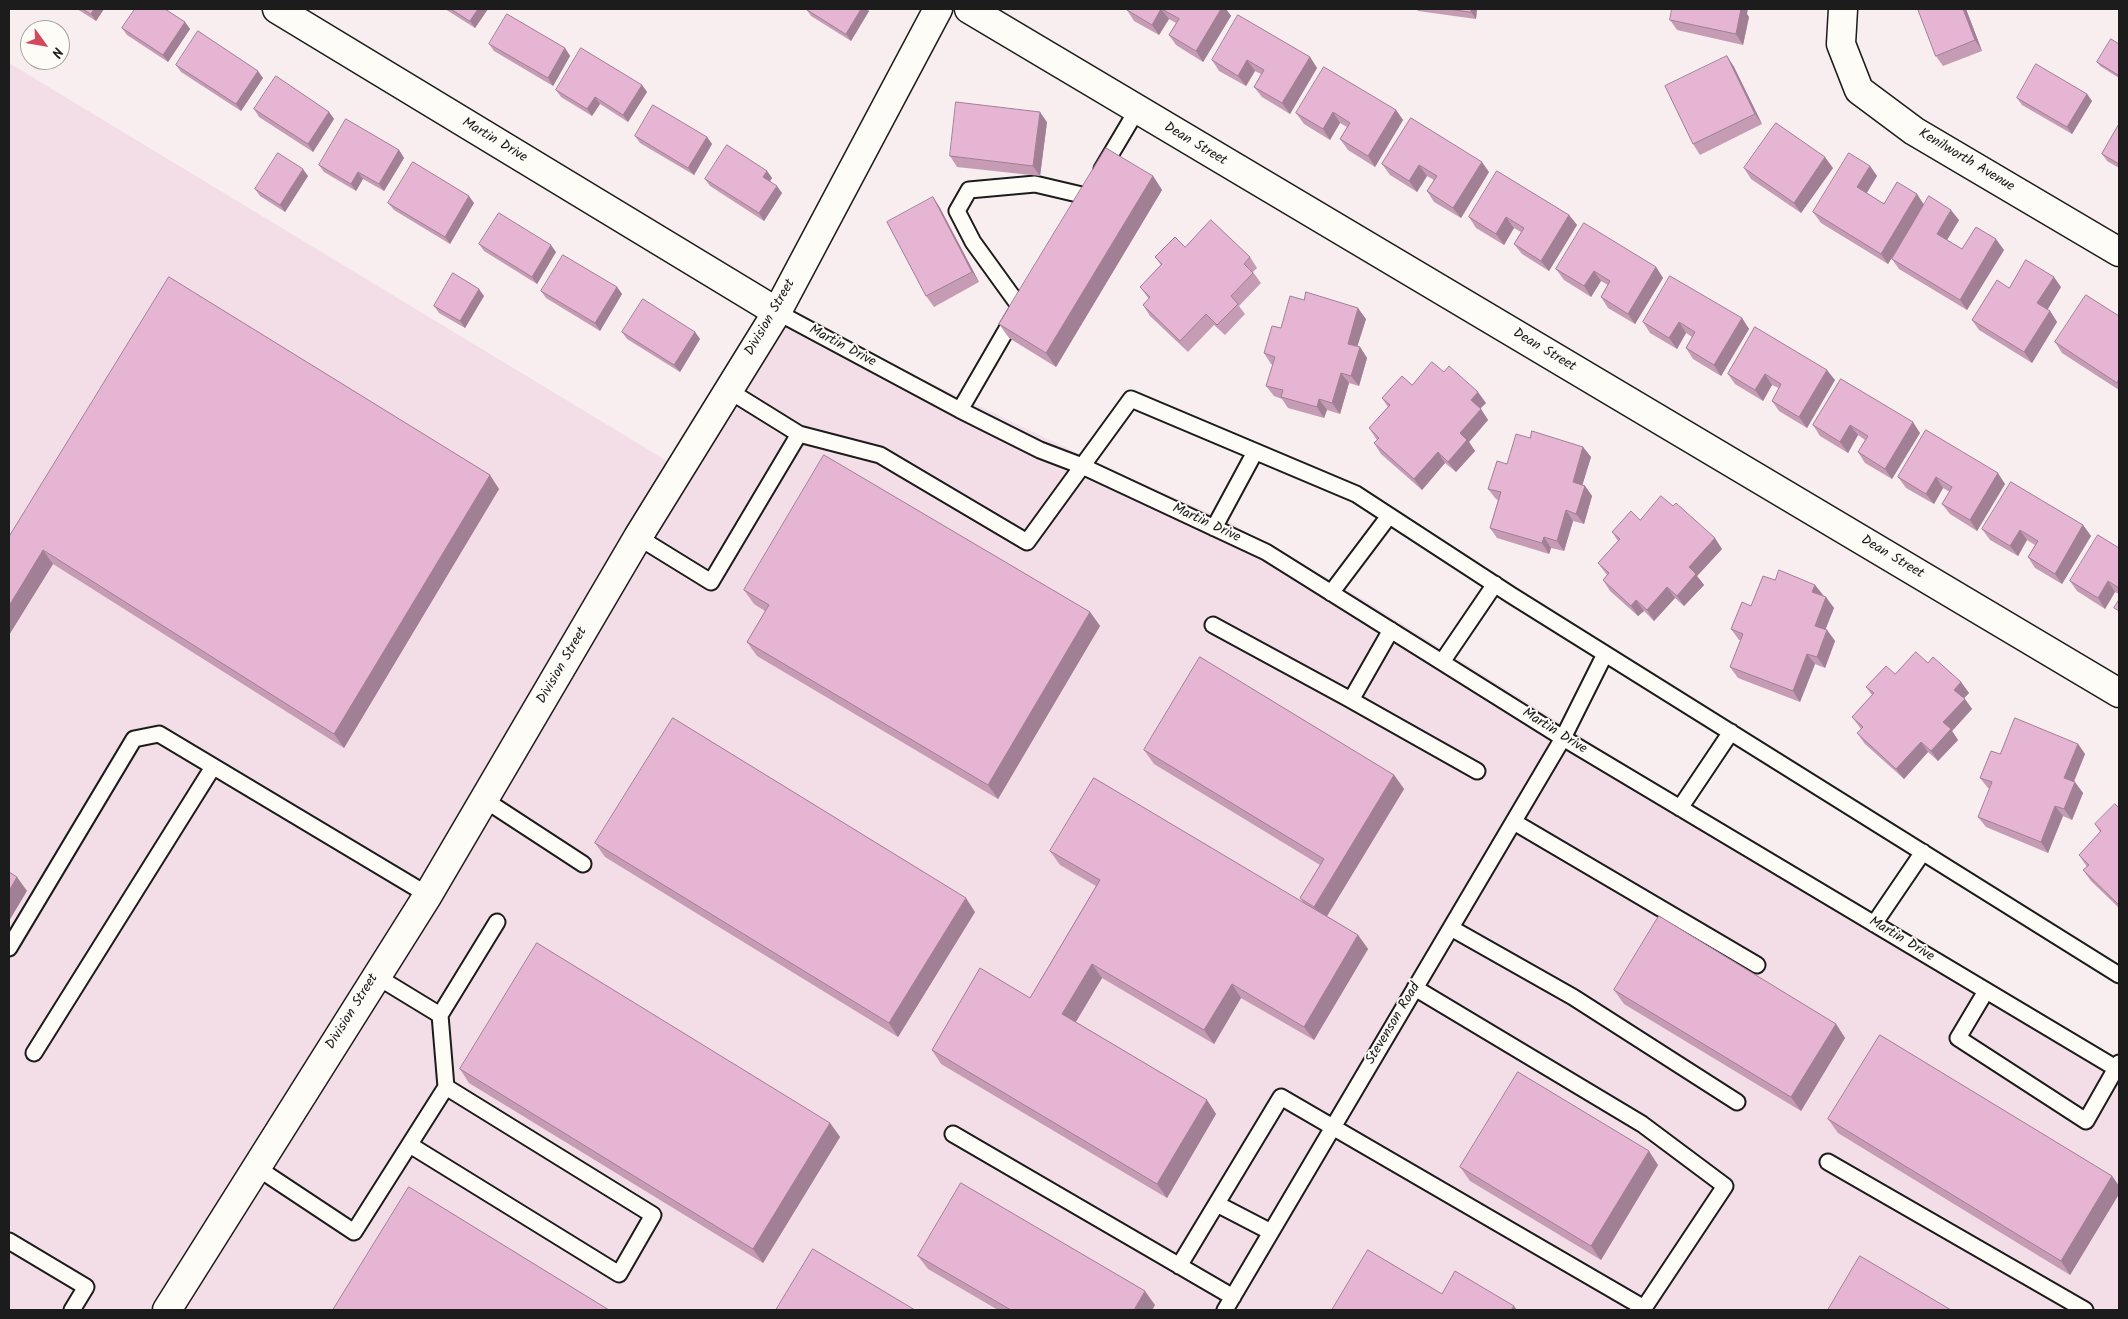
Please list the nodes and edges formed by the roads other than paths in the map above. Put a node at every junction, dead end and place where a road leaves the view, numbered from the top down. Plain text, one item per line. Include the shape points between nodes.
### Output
1 (277, 9) edge
2 (938, 9) edge
3 (968, 9) edge
4 (1843, 9) edge
5 (1137, 110) junction
6 (1086, 196) junction
7 (1076, 213) edge
8 (2119, 252) edge
9 (1030, 290) edge
10 (1020, 306) junction
11 (777, 312) junction
12 (728, 390) junction
13 (960, 410) junction
14 (799, 434) junction
15 (1255, 452) junction
16 (1082, 466) junction
17 (1389, 516) junction
18 (1214, 528) junction
19 (638, 537) junction
20 (1494, 584) junction
21 (1331, 592) junction
22 (1213, 625) dead end
23 (1391, 630) junction
24 (1605, 654) junction
25 (1442, 662) junction
26 (2119, 693) edge
27 (1351, 700) junction
28 (1731, 732) junction
29 (1563, 738) junction
30 (213, 767) junction
31 (1477, 771) dead end
32 (485, 800) junction
33 (1680, 808) junction
34 (1514, 822) junction
35 (1923, 852) junction
36 (583, 864) dead end
37 (428, 895) junction
38 (498, 922) dead end
39 (1874, 924) junction
40 (1451, 928) junction
41 (9, 948) edge
42 (1757, 965) dead end
43 (2119, 975) edge
44 (376, 976) junction
45 (1415, 988) junction
46 (1986, 991) junction
47 (440, 1015) junction
48 (34, 1053) dead end
49 (2119, 1068) edge
50 (446, 1087) junction
51 (1738, 1102) dead end
52 (1333, 1127) junction
53 (953, 1134) dead end
54 (410, 1145) junction
55 (1828, 1162) dead end
56 (256, 1167) junction
57 (1217, 1204) junction
58 (1271, 1232) junction
59 (9, 1241) edge
60 (1179, 1266) junction
61 (1229, 1304) edge
62 (72, 1310) edge
63 (167, 1310) edge
64 (2085, 1310) edge

1 - 11 street, Martin Drive
2 - 11 street, Division Street
3 - 5 street, Dean Street
4 - 8 street, Kenilworth Avenue via 1841,44 1859,90 1914,131
5 - 6 lane
5 - 26 street, Dean Street
6 - 7 lane
6 - 10 lane via 1035,184 970,190 957,210 973,242
9 - 10 lane
10 - 13 lane
11 - 12 street, Division Street
11 - 13 lane, Martin Drive
12 - 14 lane
12 - 19 street, Division Street
13 - 16 lane, Martin Drive via 1040,450
14 - 16 lane via 880,455 1027,542
14 - 19 lane via 711,582
15 - 16 lane via 1131,399
15 - 17 lane via 1356,494
15 - 18 lane
16 - 18 lane, Martin Drive
17 - 20 lane
17 - 21 lane
18 - 21 lane, Martin Drive via 1266,552
19 - 32 street, Division Street
20 - 24 lane
20 - 25 lane
21 - 23 lane, Martin Drive
22 - 27 lane
23 - 25 lane, Martin Drive
23 - 27 lane
24 - 28 lane
24 - 29 lane, Stevenson Road
25 - 29 lane, Martin Drive
27 - 31 lane
28 - 33 lane
28 - 35 lane
29 - 33 lane, Martin Drive
29 - 34 lane, Stevenson Road
30 - 37 lane
30 - 41 lane via 159,734 134,739
30 - 48 lane
32 - 36 lane
32 - 37 street, Division Street
33 - 39 lane, Martin Drive
34 - 40 lane, Stevenson Road
34 - 42 lane
35 - 39 lane
35 - 43 lane
37 - 44 street, Division Street
38 - 47 lane
39 - 46 lane, Martin Drive
40 - 45 lane, Stevenson Road
40 - 51 lane via 1573,997
44 - 47 lane
44 - 56 street, Division Street
45 - 52 lane, Stevenson Road
45 - 52 lane via 1642,1124 1725,1186 1644,1308
46 - 49 lane, Martin Drive
46 - 49 lane via 1958,1038 2086,1121
47 - 50 lane
50 - 54 lane
50 - 54 lane via 653,1216 619,1274
52 - 57 lane via 1281,1097
52 - 58 lane, Stevenson Road
53 - 60 lane
54 - 56 lane via 354,1232
55 - 64 lane
56 - 63 street, Division Street
57 - 58 lane
57 - 60 lane
58 - 61 lane, Stevenson Road
59 - 62 lane via 86,1287
60 - 61 lane

